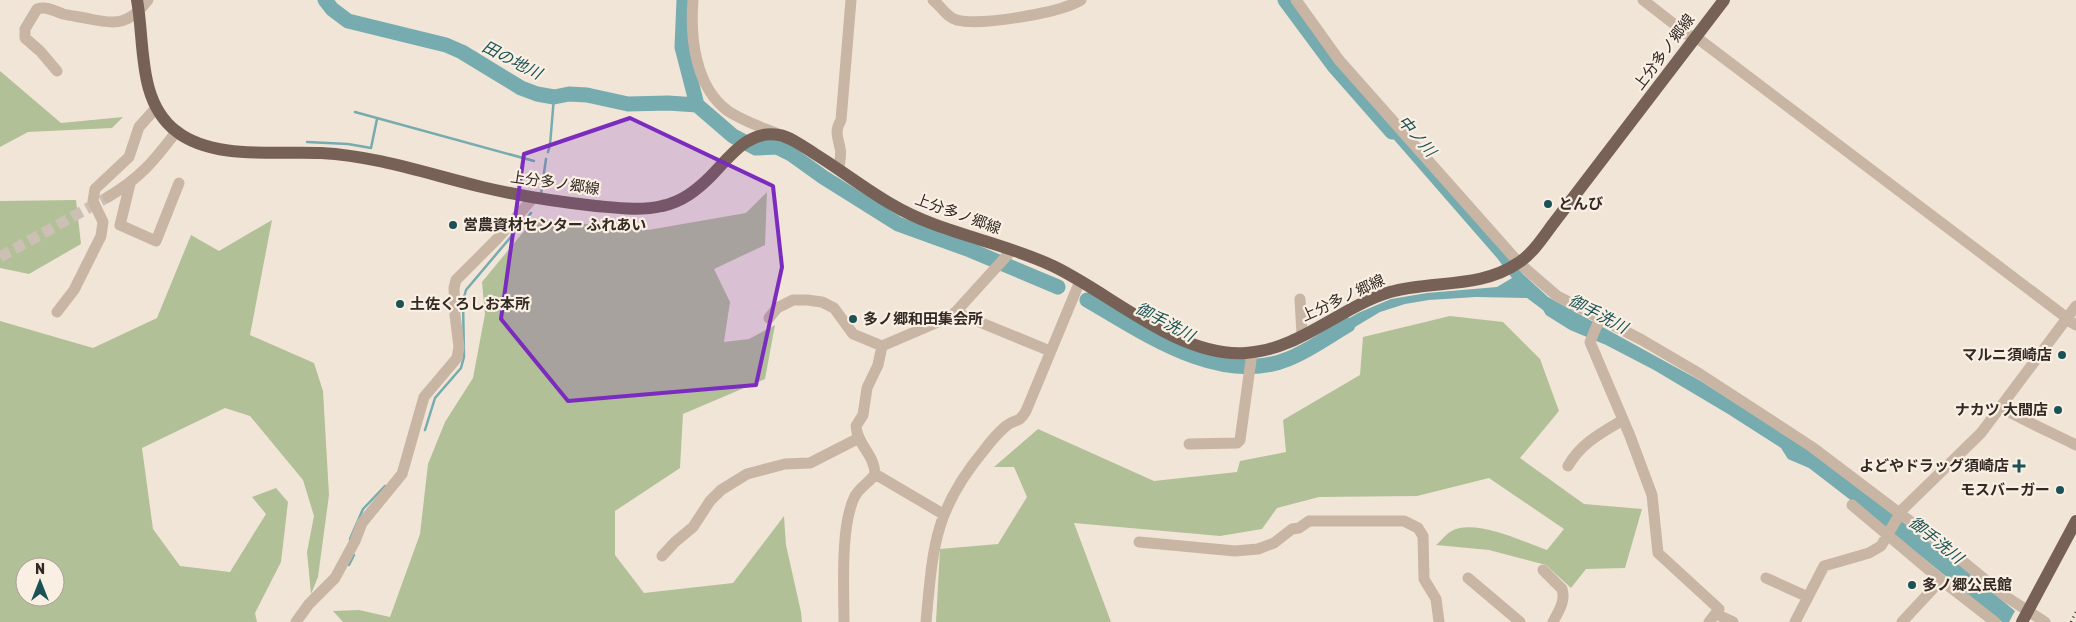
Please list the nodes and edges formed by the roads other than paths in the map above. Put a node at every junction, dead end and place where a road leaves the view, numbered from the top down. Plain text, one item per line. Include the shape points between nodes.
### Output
1 (148, 0) edge
2 (693, 0) edge
3 (851, 0) edge
4 (934, 0) edge
5 (1081, 0) edge
6 (1296, 0) edge
7 (1643, 0) edge
8 (1724, 0) edge
9 (138, 6) edge
10 (1696, 37) junction
11 (58, 71) dead end
12 (156, 108) junction
13 (176, 132) junction
14 (779, 135) junction
15 (838, 169) junction
16 (179, 183) dead end
17 (130, 184) junction
18 (108, 196) tunnel mouth
19 (533, 198) junction
20 (1009, 253) junction
21 (1517, 264) junction
22 (1080, 282) junction
23 (1300, 299) dead end
24 (2076, 306) edge
25 (57, 312) dead end
26 (955, 312) junction
27 (769, 318) dead end
28 (1599, 321) junction
29 (2071, 322) edge
30 (1302, 335) junction
31 (882, 346) junction
32 (1050, 351) junction
33 (1251, 357) junction
34 (2000, 407) junction
35 (1623, 420) junction
36 (859, 438) junction
37 (1189, 444) dead end
38 (2076, 445) edge
39 (1568, 466) dead end
40 (876, 474) junction
41 (1852, 505) dead end
42 (943, 514) junction
43 (1898, 516) junction
44 (2076, 521) edge
45 (1889, 534) junction
46 (1139, 542) dead end
47 (662, 556) dead end
48 (1542, 570) dead end
49 (1468, 578) dead end
50 (1766, 578) dead end
51 (1941, 580) junction
52 (1808, 597) junction
53 (2025, 616) edge
54 (1713, 618) edge
55 (296, 622) edge
56 (844, 622) edge
57 (926, 622) edge
58 (1439, 622) edge
59 (1520, 622) edge
60 (1553, 622) edge
61 (1732, 622) edge
62 (1795, 622) edge
63 (1902, 622) edge
64 (1995, 622) edge
65 (2045, 622) edge

1 - 9 street
2 - 14 street via 698,64 711,91 730,111
3 - 15 street via 841,120 845,128 844,143 840,147
4 - 5 street via 955,20 975,22 1033,15
6 - 21 street via 1339,60
7 - 10 street via 1688,35
8 - 10 main road, 上分多ノ郷線
9 - 11 street via 126,19 112,24 45,7 37,9 25,29 25,38
9 - 12 main road, 上分多ノ郷線 via 146,76
10 - 21 main road, 上分多ノ郷線 via 1556,220
10 - 29 street
12 - 13 main road, 上分多ノ郷線
12 - 25 street via 138,127 129,157 95,188 93,201 103,222 101,236 74,290
13 - 17 street
13 - 19 main road, 上分多ノ郷線 via 198,143 222,149 341,154 377,159
14 - 15 main road, 上分多ノ郷線
14 - 19 main road, 上分多ノ郷線 via 751,140 734,151 689,195 664,206 631,208
15 - 20 main road, 上分多ノ郷線 via 909,214
16 - 17 street via 156,241 120,225
17 - 18 street
19 - 55 street via 456,280 454,315 459,347 456,358 424,397 402,474 362,523 335,578
20 - 22 main road, 上分多ノ郷線 via 1051,265
20 - 26 street
21 - 28 street via 1557,296
21 - 30 main road, 上分多ノ郷線 via 1465,282 1386,293
22 - 32 street
22 - 33 main road, 上分多ノ郷線 via 1183,342 1215,352
23 - 30 street
24 - 29 street
26 - 31 street via 948,319
26 - 32 street
27 - 31 street via 777,308 793,300 822,302 834,308 853,334
28 - 35 street via 1590,342
28 - 43 street via 1700,374 1812,447
29 - 34 street
30 - 33 main road, 上分多ノ郷線
31 - 36 street via 878,366 866,388 863,415 856,426
32 - 42 street via 1021,420 1004,427 968,468
33 - 37 street via 1240,440 1237,443
34 - 38 street
34 - 43 street via 1981,433
35 - 39 street via 1580,448
35 - 54 street via 1652,495 1658,553 1720,609
36 - 40 street via 875,464
36 - 47 street via 810,463 785,464 746,474 721,490 693,527
40 - 42 street
40 - 56 street via 855,496 849,516
41 - 45 street
42 - 57 street via 934,547
43 - 45 street
43 - 53 street
44 - 53 main road
45 - 51 street
45 - 52 street via 1876,550 1824,566
46 - 58 street via 1235,551 1258,549 1274,543 1309,521 1404,521 1418,528 1423,536 1424,579 1436,599
48 - 60 street via 1564,593
49 - 59 street
50 - 52 street
51 - 63 street
51 - 64 street
52 - 62 street
53 - 65 street
54 - 61 street

